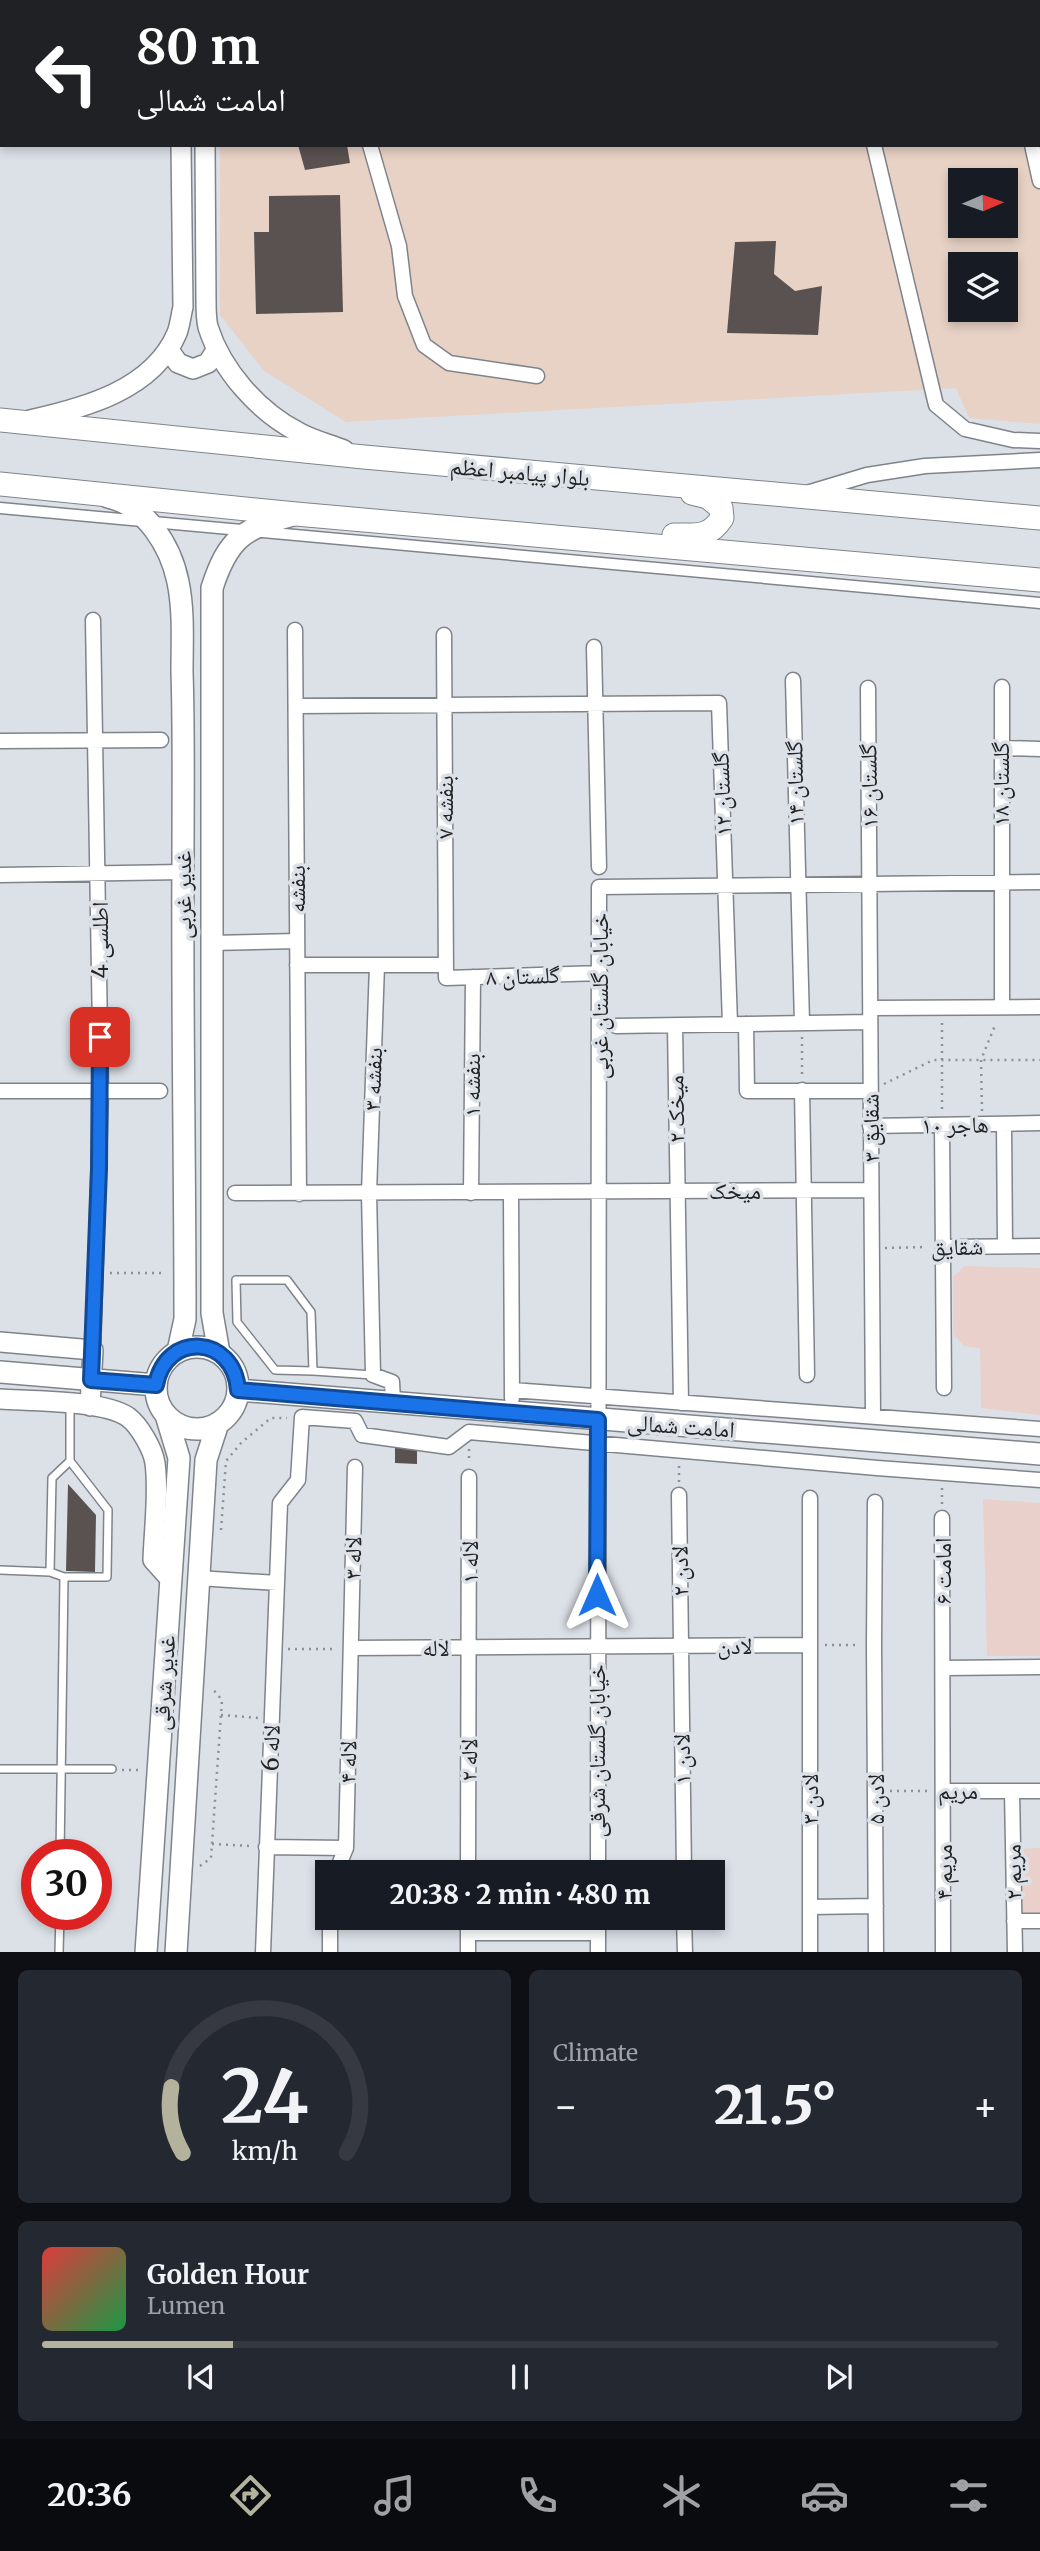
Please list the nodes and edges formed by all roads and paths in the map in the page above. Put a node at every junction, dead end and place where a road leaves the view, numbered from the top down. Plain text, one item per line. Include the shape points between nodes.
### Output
1 (181, 147) edge
2 (205, 147) edge
3 (371, 147) edge
4 (874, 147) edge
5 (1032, 147) edge
6 (1040, 181) edge
7 (217, 349) junction
8 (169, 350) junction
9 (537, 376) dead end
10 (0, 419) edge
11 (24, 421) junction
12 (1040, 441) edge
13 (364, 457) junction
14 (1040, 460) edge
15 (0, 484) edge
16 (649, 484) junction
17 (82, 491) junction
18 (794, 496) junction
19 (0, 508) edge
20 (296, 514) junction
21 (1040, 518) edge
22 (147, 522) junction
23 (250, 531) junction
24 (559, 536) junction
25 (1040, 580) edge
26 (1040, 603) edge
27 (211, 612) junction
28 (181, 614) junction
29 (93, 620) dead end
30 (295, 630) dead end
31 (444, 635) dead end
32 (594, 647) dead end
33 (793, 680) dead end
34 (1002, 687) dead end
35 (868, 688) dead end
36 (594, 704) junction
37 (444, 705) junction
38 (296, 706) junction
39 (161, 740) dead end
40 (0, 741) edge
41 (94, 741) junction
42 (1002, 748) junction
43 (1040, 749) edge
44 (598, 867) dead end
45 (183, 872) junction
46 (99, 873) junction
47 (0, 875) edge
48 (1001, 882) junction
49 (1040, 882) edge
50 (869, 884) junction
51 (797, 885) junction
52 (725, 886) junction
53 (297, 941) junction
54 (212, 943) junction
55 (297, 965) junction
56 (377, 965) junction
57 (446, 972) junction
58 (600, 974) junction
59 (473, 977) junction
60 (943, 1007) junction
61 (1002, 1007) junction
62 (1040, 1007) edge
63 (870, 1015) junction
64 (802, 1023) junction
65 (730, 1024) junction
66 (746, 1024) junction
67 (616, 1026) dead end
68 (675, 1026) junction
69 (941, 1060) junction
70 (981, 1060) junction
71 (1040, 1060) edge
72 (802, 1090) junction
73 (0, 1091) edge
74 (101, 1091) junction
75 (160, 1091) dead end
76 (870, 1091) junction
77 (1040, 1123) edge
78 (1004, 1124) junction
79 (982, 1125) junction
80 (870, 1126) junction
81 (942, 1126) junction
82 (803, 1190) junction
83 (871, 1190) junction
84 (677, 1191) junction
85 (599, 1192) junction
86 (235, 1193) dead end
87 (471, 1193) junction
88 (511, 1193) junction
89 (299, 1194) junction
90 (369, 1194) junction
91 (1040, 1246) edge
92 (944, 1247) junction
93 (1005, 1247) junction
94 (873, 1248) junction
95 (96, 1273) junction
96 (185, 1273) junction
97 (0, 1342) edge
98 (93, 1350) junction
99 (178, 1351) junction
100 (219, 1353) junction
101 (313, 1371) junction
102 (0, 1372) edge
103 (373, 1375) junction
104 (807, 1375) dead end
105 (91, 1380) junction
106 (156, 1385) junction
107 (944, 1388) dead end
108 (238, 1390) junction
109 (512, 1390) junction
110 (598, 1397) junction
111 (0, 1399) edge
112 (393, 1402) junction
113 (681, 1402) junction
114 (69, 1404) junction
115 (90, 1406) junction
116 (469, 1409) junction
117 (513, 1413) junction
118 (166, 1415) junction
119 (302, 1418) junction
120 (873, 1418) junction
121 (598, 1420) junction
122 (218, 1423) junction
123 (1040, 1429) edge
124 (469, 1432) junction
125 (598, 1443) junction
126 (680, 1450) junction
127 (1040, 1454) edge
128 (70, 1461) junction
129 (355, 1467) dead end
130 (942, 1474) junction
131 (469, 1477) joint
132 (1040, 1480) edge
133 (679, 1496) joint
134 (810, 1499) dead end
135 (875, 1502) dead end
136 (942, 1518) joint
137 (221, 1540) dead end
138 (0, 1570) edge
139 (50, 1572) junction
140 (64, 1577) junction
141 (198, 1578) junction
142 (171, 1580) junction
143 (278, 1583) junction
144 (810, 1645) junction
145 (874, 1645) junction
146 (681, 1646) junction
147 (470, 1647) junction
148 (597, 1647) junction
149 (351, 1648) junction
150 (275, 1649) junction
151 (1040, 1667) edge
152 (943, 1668) junction
153 (211, 1675) dead end
154 (221, 1715) junction
155 (272, 1719) junction
156 (0, 1769) edge
157 (62, 1769) junction
158 (112, 1769) joint
159 (159, 1770) junction
160 (876, 1791) junction
161 (944, 1791) junction
162 (1012, 1791) junction
163 (1040, 1791) edge
164 (61, 1839) edge
165 (212, 1844) junction
166 (267, 1847) junction
167 (346, 1848) junction
168 (341, 1860) edge
169 (468, 1860) edge
170 (598, 1860) edge
171 (684, 1860) edge
172 (199, 1867) dead end
173 (876, 1906) junction
174 (810, 1907) junction
175 (1014, 1921) junction
176 (1040, 1921) edge
177 (60, 1930) edge
178 (330, 1930) edge
179 (517, 1930) edge
180 (598, 1930) edge
181 (684, 1930) edge
182 (468, 1933) joint
183 (59, 1952) edge
184 (146, 1952) edge
185 (176, 1952) edge
186 (263, 1952) edge
187 (330, 1952) edge
188 (468, 1952) edge
189 (598, 1952) edge
190 (685, 1952) edge
191 (810, 1952) edge
192 (876, 1952) edge
193 (943, 1952) edge
194 (1015, 1952) edge

1 - 8 street via 183,307
2 - 7 street via 207,324
3 - 9 street via 399,246 404,296 424,345 449,363
4 - 12 street via 936,405 965,429
5 - 6 street
7 - 8 street via 208,363 192,369 178,363
7 - 13 street via 267,412 299,433
8 - 11 street via 144,375 108,398
10 - 11 main road, بلوار پیامبر اعظم
11 - 13 main road, بلوار پیامبر اعظم
13 - 16 main road, بلوار پیامبر اعظم
14 - 18 street via 925,466 867,475
15 - 17 main road
16 - 18 main road, بلوار پیامبر اعظم
16 - 24 main road via 708,497 721,508 722,518 705,535
17 - 20 main road
17 - 22 main road, غدیر غربی via 119,499
18 - 21 main road, بلوار پیامبر اعظم
19 - 22 street
20 - 23 main road, غدیر غربی
20 - 24 main road
22 - 23 street
22 - 28 main road, غدیر غربی via 171,558
23 - 26 street
23 - 27 main road, غدیر غربی via 220,562
24 - 25 main road
27 - 28 main road via 206,604 195,601
27 - 54 main road, غدیر غربی
28 - 45 main road, غدیر غربی
29 - 41 street, اطلسی 4
30 - 38 street, بنفشه
31 - 37 street, بنفشه ۷
32 - 36 street
33 - 51 street, گلستان ۱۴
34 - 42 street, گلستان ۱۸
35 - 50 street, گلستان ۱۶
36 - 37 street
36 - 44 street
36 - 52 street, گلستان ۱۲ via 719,703
37 - 38 street
37 - 57 street, بنفشه ۷
38 - 53 street, بنفشه
39 - 41 street
40 - 41 street
41 - 46 street, اطلسی 4
42 - 43 street
42 - 48 street, گلستان ۱۸
45 - 46 street
45 - 96 main road, غدیر غربی
46 - 47 street
46 - 74 street, اطلسی 4
48 - 49 street, خیابان گلستان غربی
48 - 50 street, خیابان گلستان غربی
48 - 61 street, گلستان ۱۸
50 - 51 street, خیابان گلستان غربی
50 - 63 street, گلستان ۱۶
51 - 52 street, خیابان گلستان غربی
51 - 64 street, گلستان ۱۴
52 - 58 street, خیابان گلستان غربی via 599,887
52 - 65 street, گلستان ۱۲
53 - 54 street
53 - 55 street, بنفشه
54 - 100 main road, غدیر غربی via 212,1313
55 - 56 street, گلستان ۸
55 - 89 street, بنفشه
56 - 57 street, گلستان ۸
56 - 90 street, بنفشه ۳
57 - 59 street, گلستان ۸
58 - 59 street, گلستان ۸
58 - 85 street, خیابان گلستان غربی
59 - 87 street, بنفشه ۱
60 - 61 street
60 - 63 street
60 - 69 path
61 - 62 street
61 - 70 path
63 - 64 street
63 - 76 street, شقایق ۳
64 - 66 street
64 - 72 path
65 - 66 street
65 - 68 street
66 - 72 street via 747,1091
67 - 68 street
68 - 84 street, میخک ۲
69 - 70 path
69 - 76 path
69 - 81 path
70 - 71 path
70 - 79 path
72 - 76 street
72 - 82 street
73 - 74 street
74 - 75 street
74 - 95 street, اطلسی 4
76 - 80 street, شقایق ۳
77 - 78 street, هاجر ۱۰
78 - 79 street, هاجر ۱۰
78 - 93 street
79 - 81 street, هاجر ۱۰
80 - 81 street, هاجر ۱۰
80 - 83 street, شقایق ۳
81 - 92 street
82 - 83 street, میخک
82 - 84 street, میخک
82 - 104 street
83 - 94 street, شقایق ۳
84 - 85 street, میخک
84 - 113 street, میخک ۲
85 - 88 street
85 - 110 street, خیابان گلستان غربی
86 - 89 street
87 - 88 street
87 - 90 street
88 - 109 street
89 - 90 street
90 - 103 street, بنفشه ۳
91 - 93 street, شقایق
92 - 93 street, شقایق
92 - 94 path, شقایق
92 - 107 street
94 - 120 street, شقایق ۳
95 - 96 path
95 - 98 street, اطلسی 4
96 - 99 main road, غدیر غربی via 185,1319
97 - 98 street
98 - 105 street
99 - 100 main road via 199,1347
99 - 106 main road via 163,1365
100 - 108 main road via 233,1369
101 - 101 lane via 312,1311 287,1280 236,1280 237,1322 275,1370
101 - 103 lane
102 - 105 main road
103 - 112 street via 392,1381
105 - 106 main road
105 - 115 street
106 - 118 main road
108 - 112 main road, امامت شمالی
108 - 122 main road via 231,1410
109 - 110 street
109 - 117 street
110 - 113 street
110 - 121 street, خیابان گلستان غربی
111 - 114 street
112 - 116 main road, امامت شمالی
113 - 120 street
114 - 115 street
114 - 128 lane
115 - 142 street via 130,1418 147,1442 155,1471 153,1560
116 - 117 main road, امامت شمالی
116 - 124 street
117 - 121 main road, امامت شمالی
118 - 122 main road via 195,1429
118 - 142 main road, غدیر شرقی via 179,1458
119 - 124 street via 355,1421 362,1435 449,1447
119 - 137 path via 271,1418 226,1461
119 - 143 street, لاله 6 via 298,1480 280,1503
120 - 123 street
121 - 125 street, خیابان گلستان شرقی
121 - 127 main road, امامت شمالی
122 - 141 main road, غدیر شرقی via 206,1460
124 - 125 street
124 - 131 path
125 - 126 street
125 - 148 street, خیابان گلستان شرقی
126 - 130 street
126 - 133 path
128 - 139 lane via 52,1478
128 - 140 lane via 108,1510 107,1577
129 - 149 street, لاله ۳
130 - 132 street
130 - 136 path, امامت ۶
131 - 147 street, لاله ۱
133 - 146 street, لادن ۲
134 - 144 street, لادن ۳
135 - 145 street, لادن ۵
136 - 152 street, امامت ۶
138 - 139 lane
139 - 140 lane
140 - 157 lane
141 - 143 street
141 - 185 main road, غدیر شرقی
142 - 159 main road, غدیر شرقی
143 - 150 street, لاله 6
144 - 145 path
144 - 146 street, لادن
144 - 174 street, لادن ۳
145 - 160 street, لادن ۵
146 - 148 street, لادن
146 - 171 street, لادن ۱
147 - 148 street, لاله
147 - 149 street, لاله
147 - 169 street, لاله ۲
148 - 170 street, خیابان گلستان شرقی
149 - 150 path
149 - 167 street, لاله ۴
150 - 155 street, لاله 6
151 - 152 street
152 - 161 street, امامت ۶
153 - 154 path via 211,1688 222,1700
154 - 155 path
154 - 165 path
155 - 166 street, لاله 6
156 - 157 lane
157 - 158 lane
157 - 164 lane
158 - 159 path
159 - 184 main road, غدیر شرقی
160 - 161 path, مریم
160 - 173 street, لادن ۵
161 - 162 street, مریم
161 - 193 street, مریم ۴
162 - 163 street, مریم
162 - 175 street, مریم ۲
165 - 166 path
165 - 172 path via 211,1858
166 - 167 street
166 - 186 street, لاله 6
167 - 168 street, لاله ۴
173 - 174 street
173 - 192 street, لادن ۵
174 - 191 street, لادن ۳
175 - 176 street
175 - 194 street, مریم ۲
177 - 183 lane
178 - 187 street
179 - 182 street
180 - 189 street
181 - 190 street
182 - 188 street

